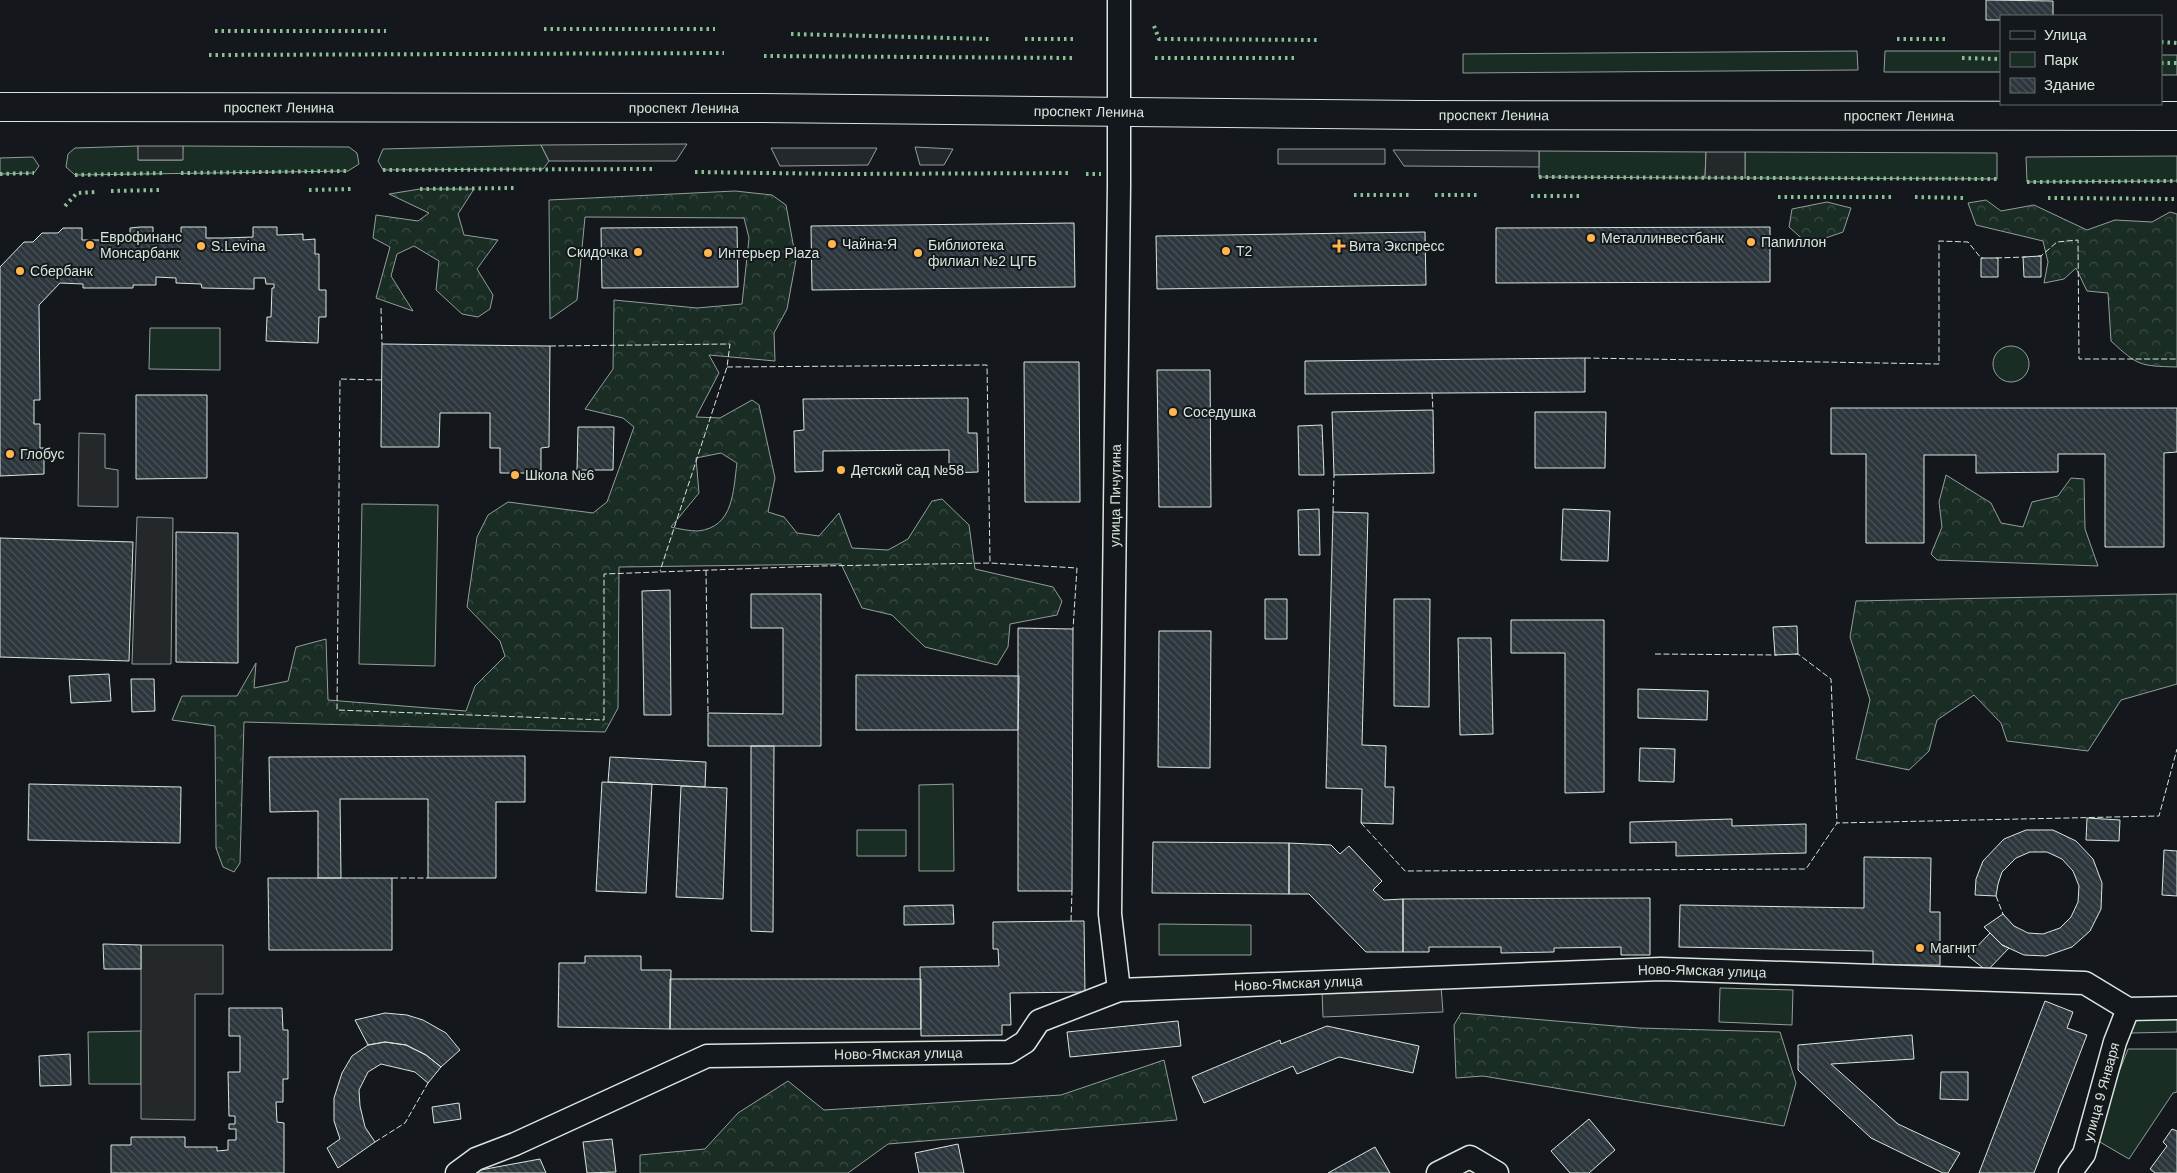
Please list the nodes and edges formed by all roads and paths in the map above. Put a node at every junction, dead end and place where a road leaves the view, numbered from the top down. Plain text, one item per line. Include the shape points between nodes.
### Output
1 (1119, 0) edge
2 (0, 107) edge
3 (1119, 112) junction
4 (2177, 116) edge
5 (1119, 990) junction
6 (2177, 1008) edge
7 (2128, 1009) junction
8 (458, 1173) edge
9 (1438, 1173) edge
10 (1497, 1173) edge
11 (2070, 1173) edge

1 - 3 street, улица Пичугина
2 - 3 main road, проспект Ленина
3 - 4 main road, проспект Ленина
3 - 5 street, улица Пичугина via 1110,914
5 - 7 street, Ново-Ямская улица via 1662,968 2084,983
5 - 8 street, Ново-Ямская улица via 1039,1020 1024,1042 1010,1052 707,1056 505,1149 476,1159
6 - 7 street
7 - 11 street, улица 9 Января via 2115,1042 2084,1154
9 - 10 street via 1470,1157

